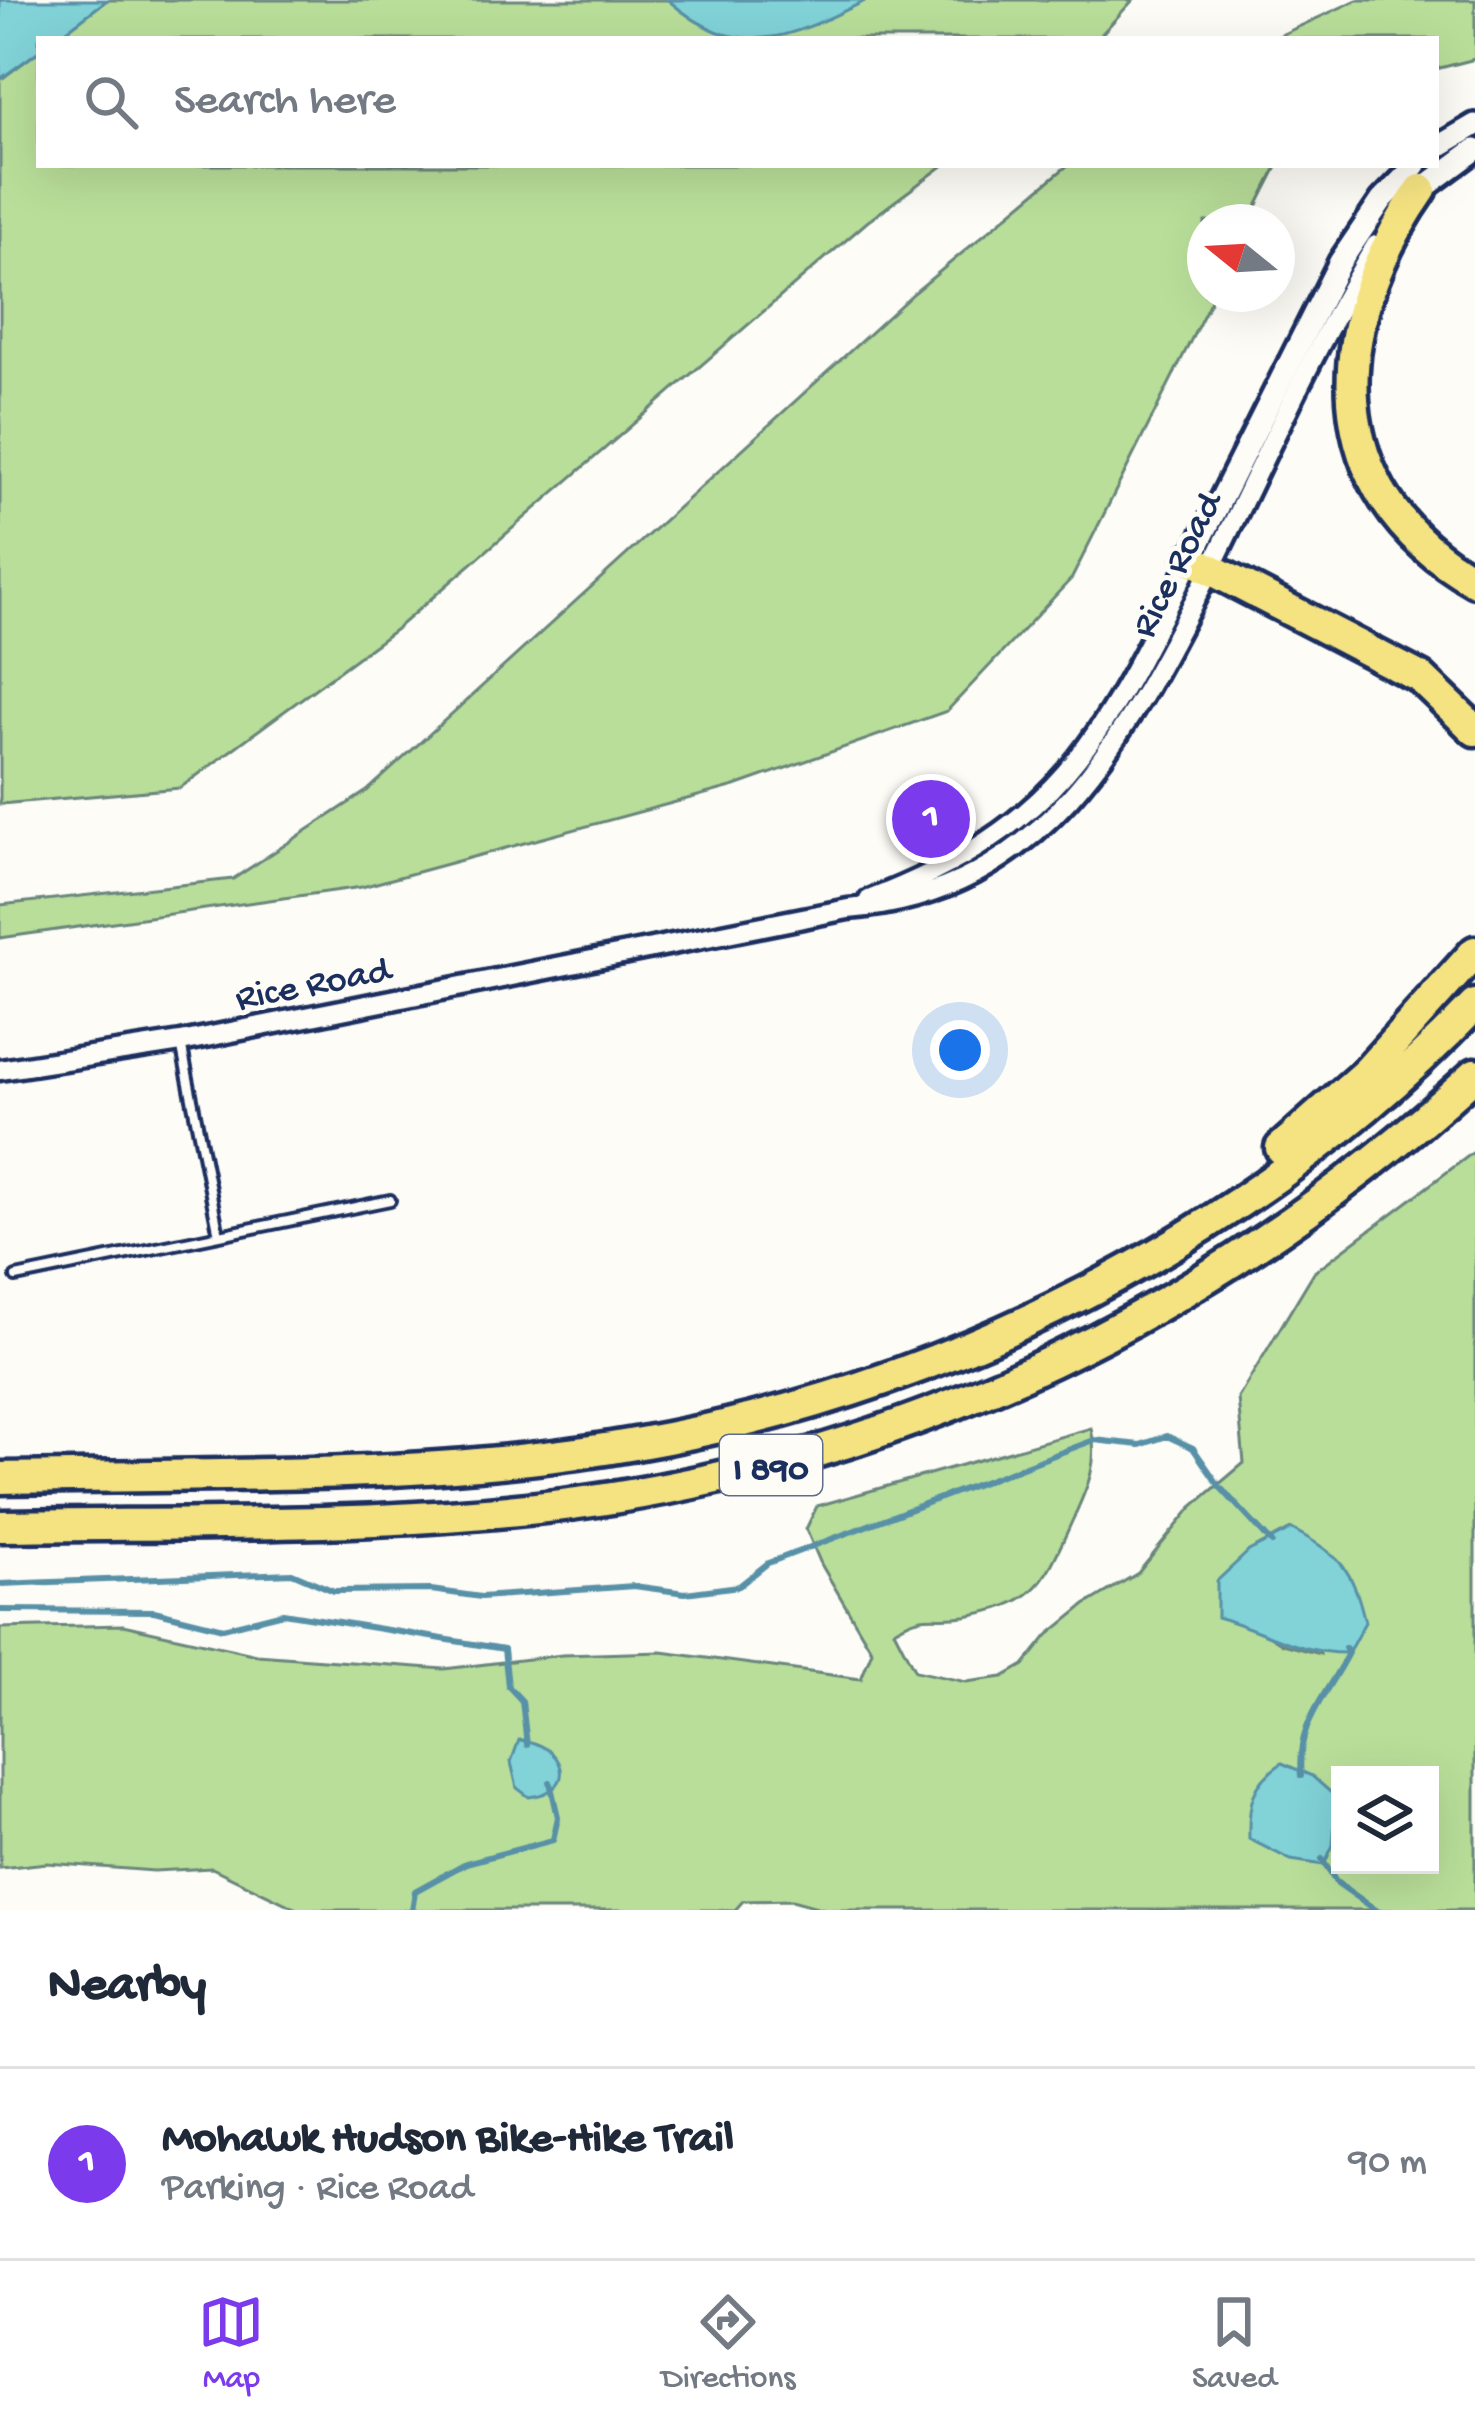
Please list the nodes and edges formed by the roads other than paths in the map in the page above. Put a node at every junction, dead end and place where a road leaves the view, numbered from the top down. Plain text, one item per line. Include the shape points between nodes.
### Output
1 (1475, 124) edge
2 (1439, 146) edge
3 (1475, 150) edge
4 (1439, 168) edge
5 (1418, 178) edge
6 (1201, 564) junction
7 (1475, 581) edge
8 (1475, 730) edge
9 (1475, 952) edge
10 (1475, 1005) edge
11 (181, 1042) junction
12 (0, 1070) edge
13 (1475, 1074) edge
14 (390, 1200) dead end
15 (219, 1235) junction
16 (16, 1277) dead end
17 (1046, 1312) junction
18 (0, 1478) edge
19 (0, 1526) edge

1 - 2 main road
3 - 4 main road, Rice Road
5 - 6 main road, Rice Road via 1382,200 1340,262
5 - 7 highway via 1364,295 1351,352 1354,411 1372,468 1403,520
6 - 8 highway via 1421,678
6 - 11 street, Rice Road via 1107,719 1041,801 964,860 848,909
9 - 17 highway via 1334,1103 1221,1194
10 - 17 highway, I 890 via 1369,1103 1212,1220
11 - 12 street, Rice Road
11 - 15 lane
13 - 19 highway, I 890 via 1350,1182 1187,1293 1008,1384 822,1452 690,1484 494,1512
14 - 15 lane
15 - 16 lane
17 - 18 highway, I 890 via 808,1404 616,1448 422,1468

